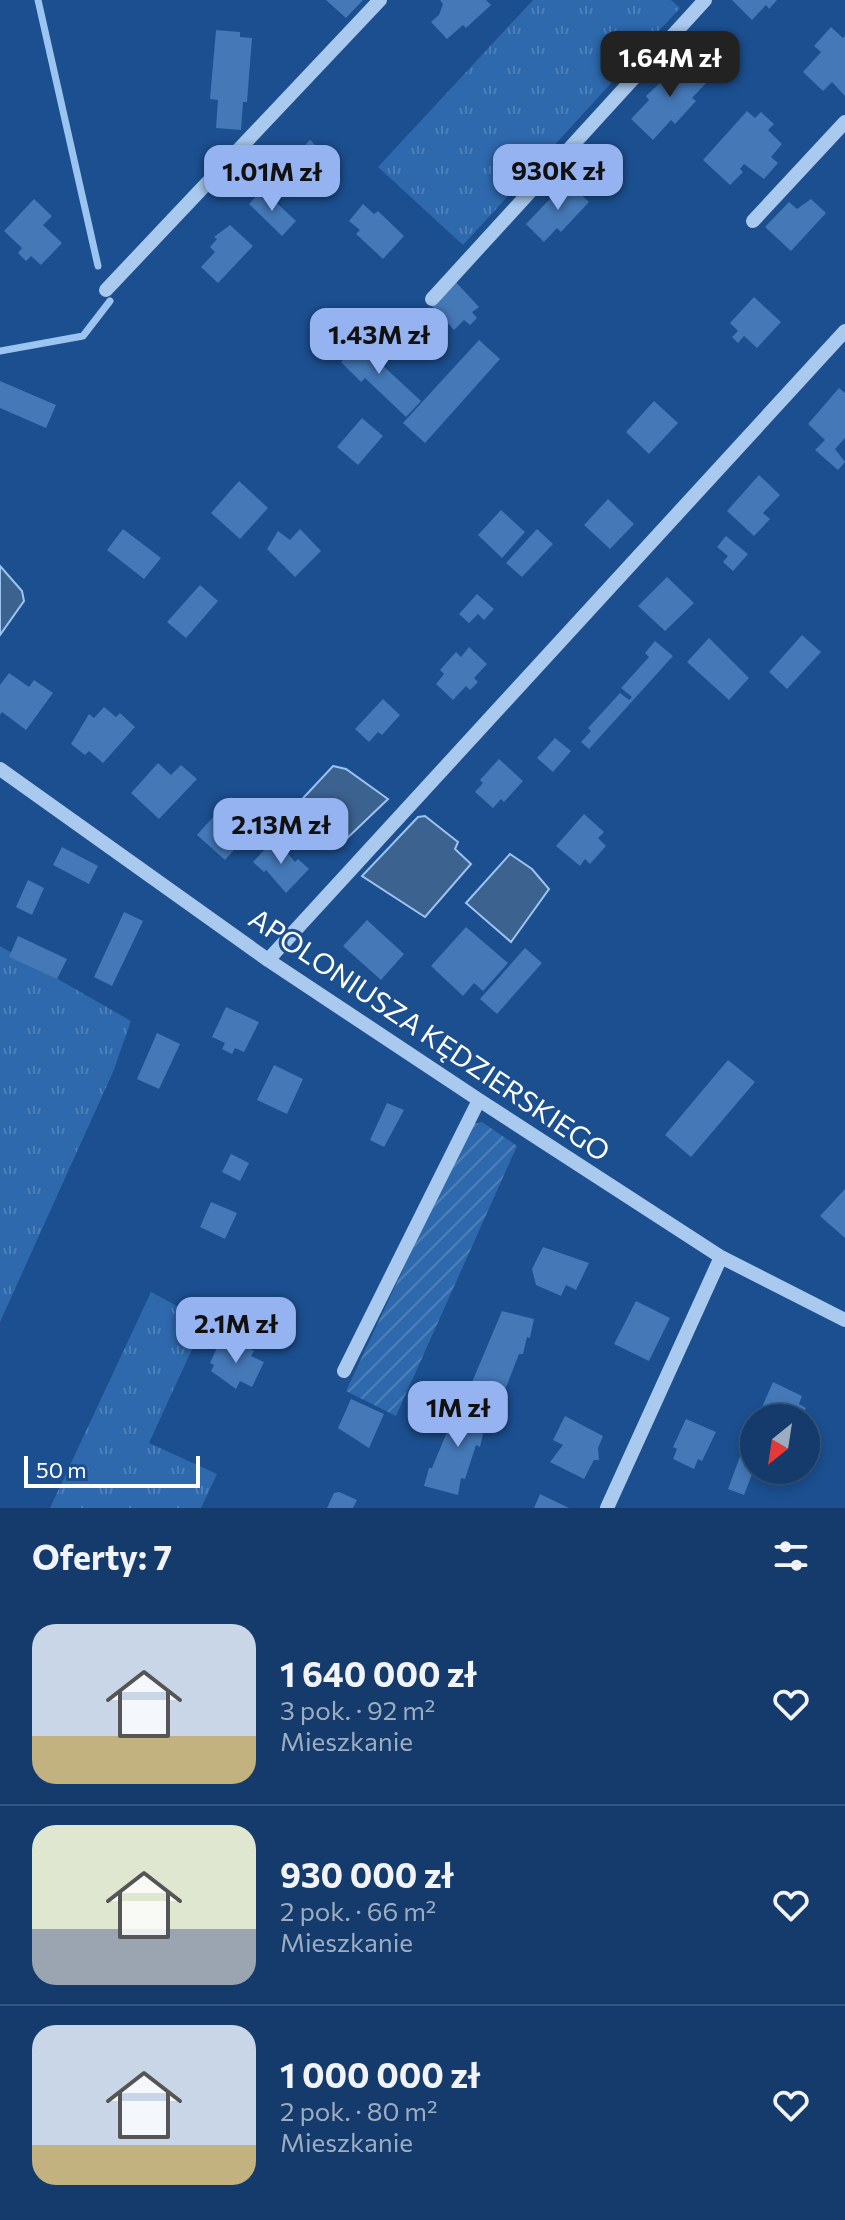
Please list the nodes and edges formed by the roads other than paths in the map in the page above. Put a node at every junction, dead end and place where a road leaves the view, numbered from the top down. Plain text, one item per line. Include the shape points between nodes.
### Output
1 (380, 0) edge
2 (705, 0) edge
3 (845, 122) edge
4 (753, 221) dead end
5 (106, 290) dead end
6 (432, 299) dead end
7 (845, 331) edge
8 (0, 769) edge
9 (268, 960) junction
10 (479, 1100) junction
11 (721, 1257) junction
12 (845, 1320) edge
13 (344, 1371) dead end
14 (607, 1508) edge

1 - 5 street
2 - 6 street
3 - 4 street
7 - 9 street
8 - 9 street, APOLONIUSZA KĘDZIERSKIEGO
9 - 10 street, APOLONIUSZA KĘDZIERSKIEGO
10 - 11 street, APOLONIUSZA KĘDZIERSKIEGO
10 - 13 street
11 - 12 street, APOLONIUSZA KĘDZIERSKIEGO
11 - 14 street

